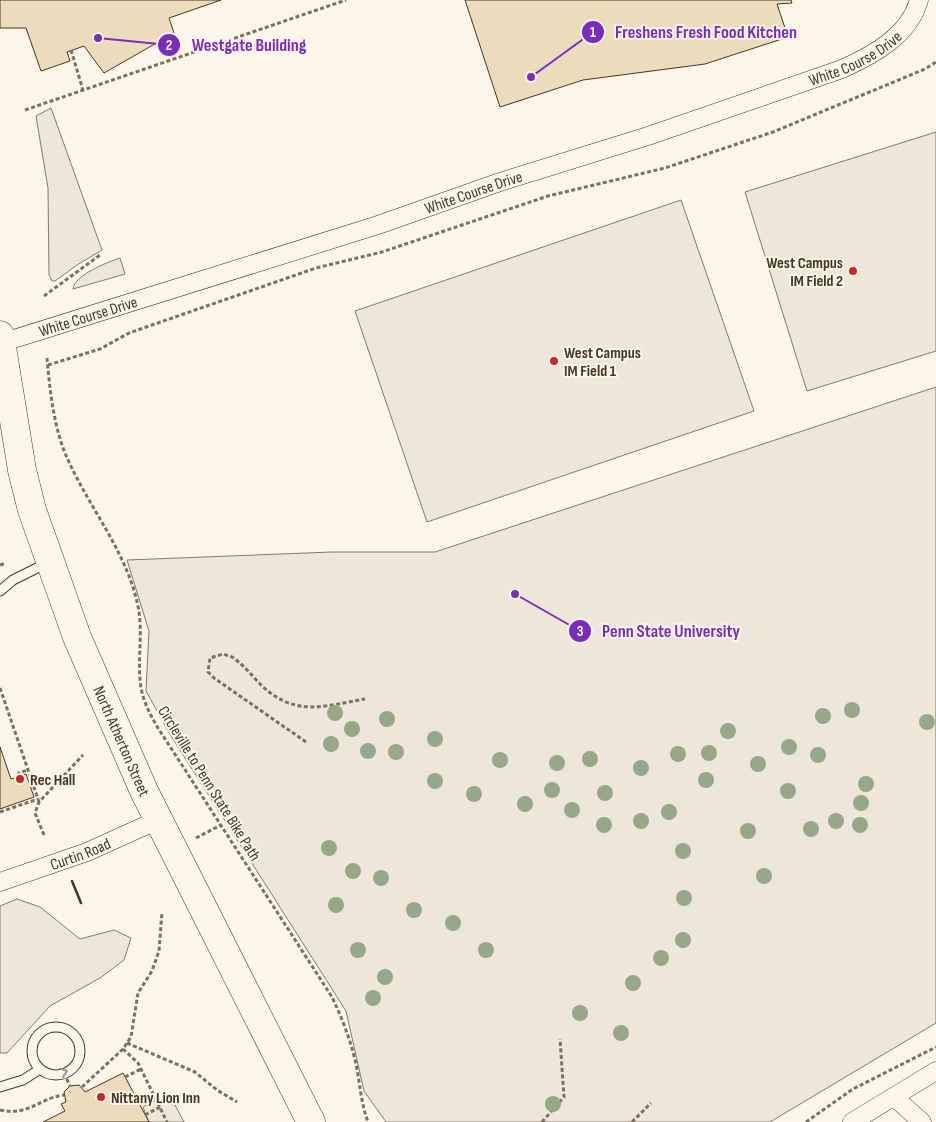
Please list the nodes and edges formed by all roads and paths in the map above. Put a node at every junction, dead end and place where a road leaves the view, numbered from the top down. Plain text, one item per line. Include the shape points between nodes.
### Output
1 (346, 0) edge
2 (919, 0) edge
3 (71, 50) dead end
4 (936, 62) edge
5 (83, 90) junction
6 (25, 110) dead end
7 (100, 255) dead end
8 (44, 296) dead end
9 (1, 339) edge
10 (47, 358) dead end
11 (48, 366) junction
12 (49, 562) junction
13 (6, 563) dead end
14 (0, 564) edge
15 (0, 591) edge
16 (0, 688) edge
17 (365, 699) dead end
18 (306, 742) dead end
19 (83, 755) dead end
20 (28, 770) junction
21 (20, 776) dead end
22 (38, 801) junction
23 (0, 812) edge
24 (158, 820) junction
25 (220, 824) junction
26 (44, 835) dead end
27 (196, 838) dead end
28 (0, 882) edge
29 (162, 912) dead end
30 (560, 1039) dead end
31 (127, 1044) junction
32 (936, 1047) edge
33 (123, 1049) junction
34 (40, 1069) junction
35 (141, 1069) junction
36 (936, 1071) edge
37 (64, 1073) junction
38 (125, 1077) dead end
39 (70, 1086) dead end
40 (0, 1087) edge
41 (82, 1087) dead end
42 (64, 1095) dead end
43 (894, 1097) junction
44 (238, 1102) dead end
45 (651, 1103) dead end
46 (160, 1107) junction
47 (0, 1110) edge
48 (146, 1115) dead end
49 (167, 1122) edge
50 (311, 1122) edge
51 (368, 1122) edge
52 (542, 1122) edge
53 (632, 1122) edge
54 (806, 1122) edge
55 (852, 1122) edge
56 (922, 1122) edge

1 - 5 path
2 - 9 street, White Course Drive via 903,29 889,42 870,56 842,68 378,225
3 - 5 path
4 - 11 path via 764,135 666,168 548,196 382,252 316,268 129,332 100,349
5 - 6 path
7 - 8 path
9 - 12 main road, North Atherton Street via 22,470
10 - 11 path, Circleville to Penn State Bike Path
11 - 25 path, Circleville to Penn State Bike Path via 50,390 68,460 134,588 139,608 140,679 145,702 158,728
12 - 15 lane via 13,580
12 - 24 main road, North Atherton Street via 84,655
13 - 14 path
16 - 20 path
17 - 18 path via 308,708 296,706 277,699 232,658 223,654 210,658 208,672 214,678
19 - 22 path
20 - 21 path via 19,773
20 - 22 path
22 - 23 path
22 - 26 path via 35,813
24 - 28 street, Curtin Road via 87,852
24 - 50 main road, North Atherton Street
25 - 27 path
25 - 51 path, Circleville to Penn State Bike Path via 332,997 354,1056
29 - 31 path via 159,951 152,971 138,993
30 - 52 path via 564,1096
31 - 33 path
31 - 44 path via 195,1072
32 - 54 path via 853,1089
33 - 35 path
33 - 41 path
34 -> 37 lane via 47,1073
34 - 37 lane via 33,1059 36,1037 44,1030 61,1028 75,1036 80,1053 78,1062
34 - 40 lane via 23,1080
35 - 38 path
35 - 46 path
36 - 43 street
37 - 39 path
42 - 47 path via 28,1109
43 - 55 street
43 - 56 street
45 - 53 path
46 - 48 path
46 - 49 path

